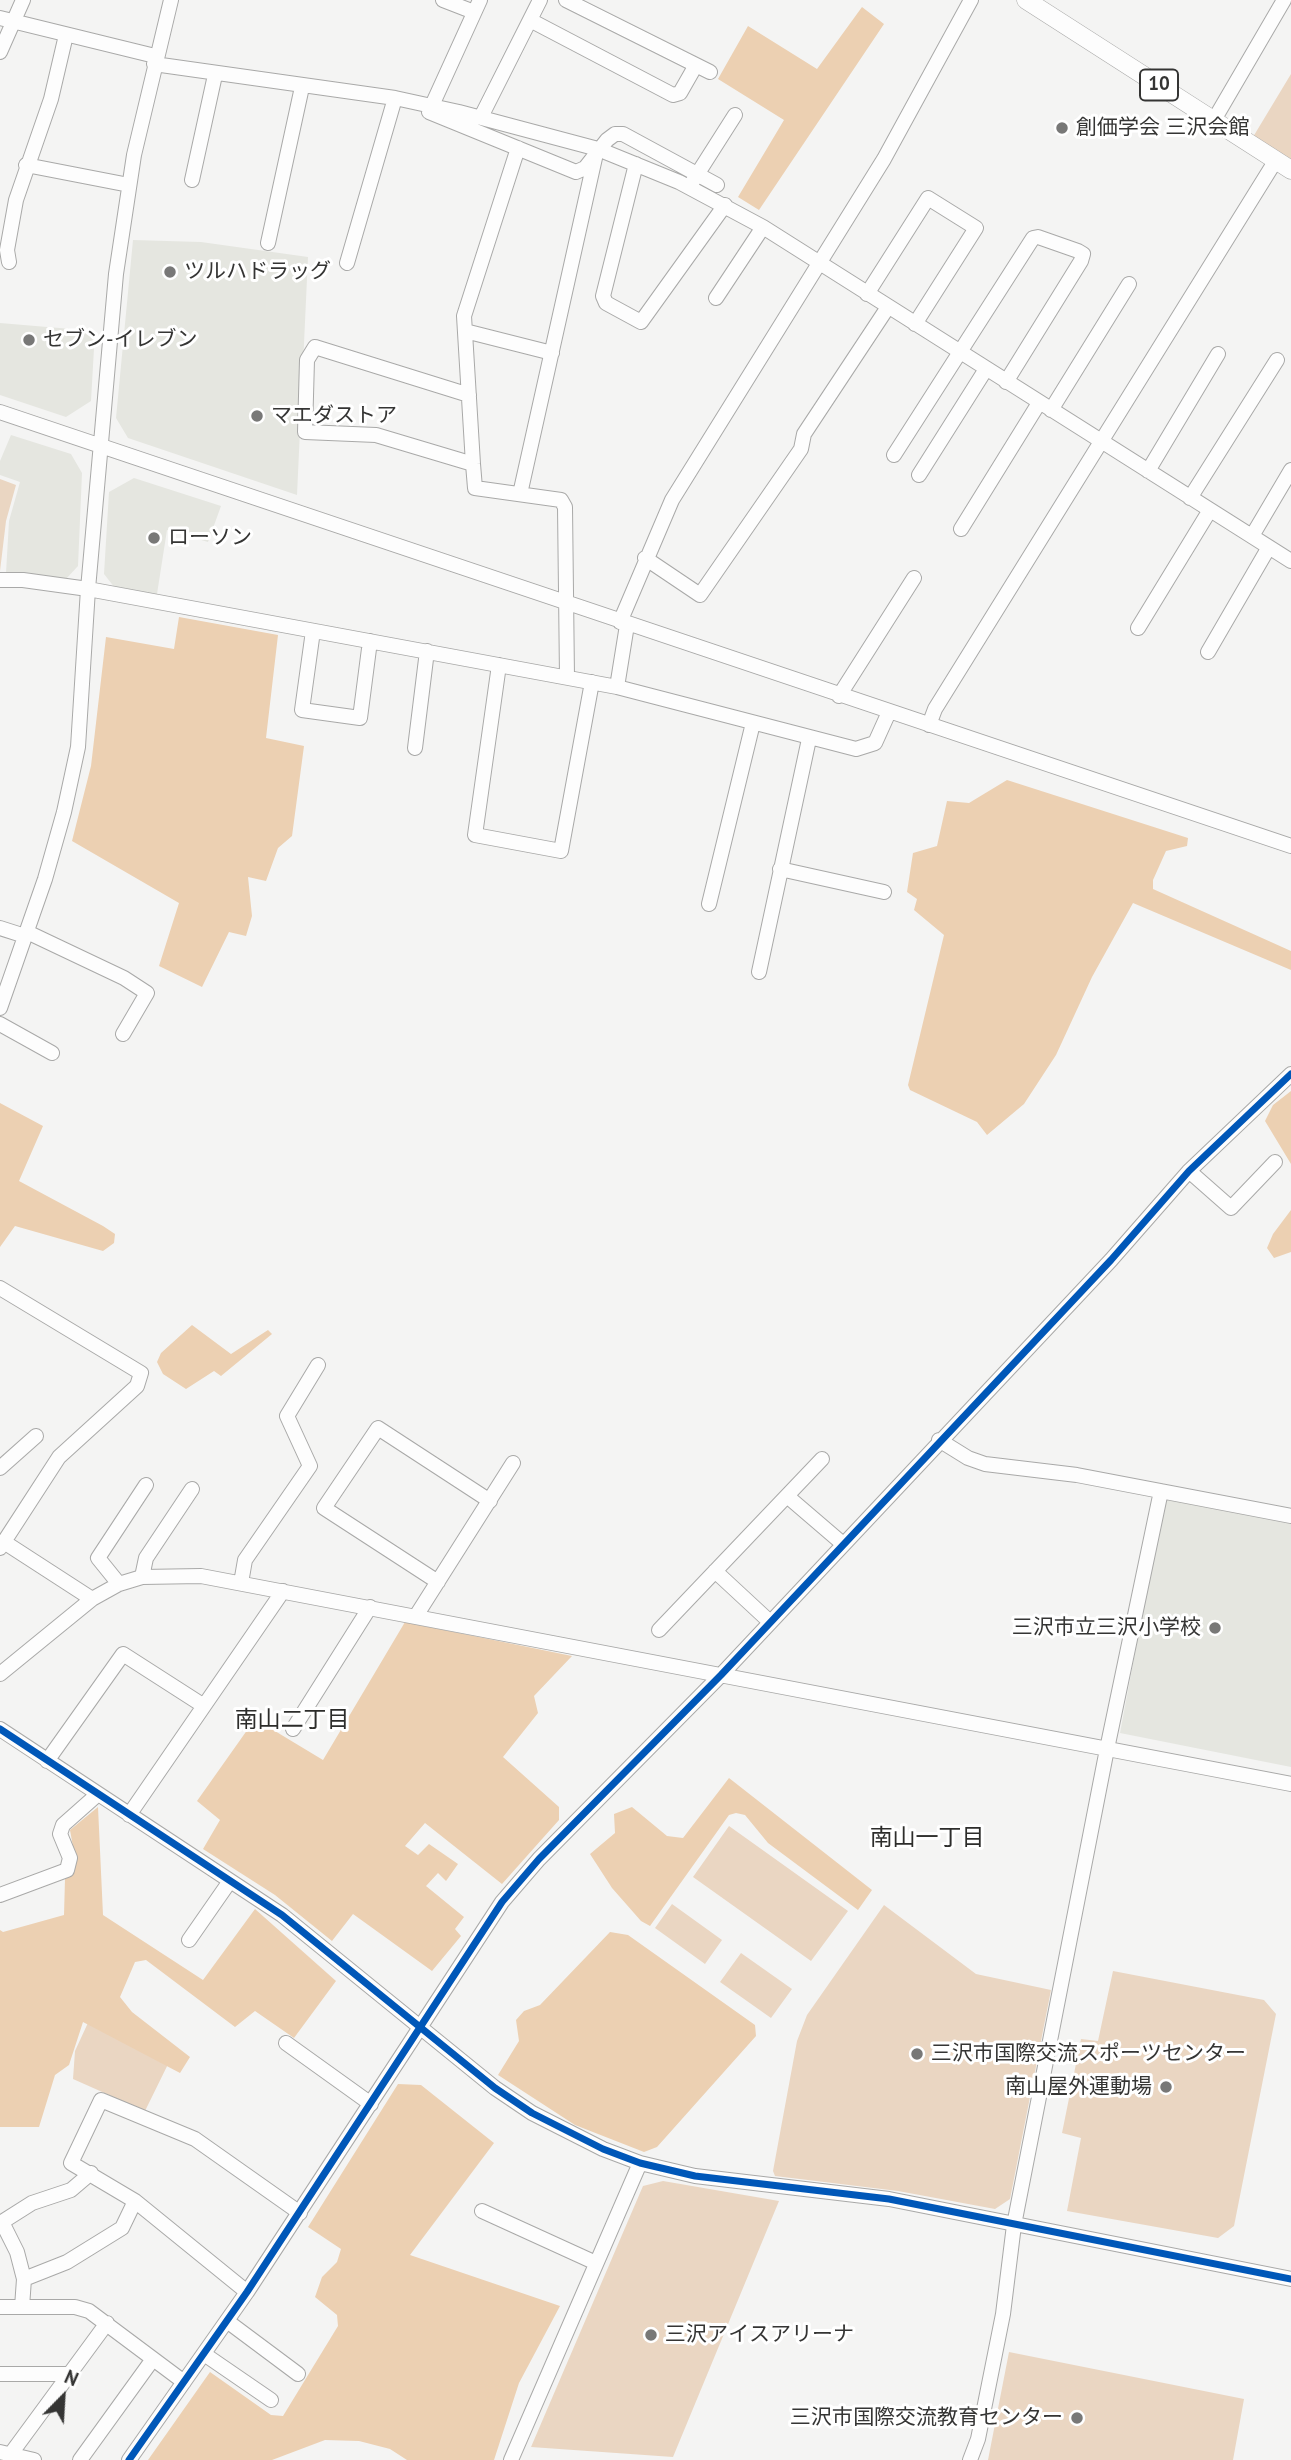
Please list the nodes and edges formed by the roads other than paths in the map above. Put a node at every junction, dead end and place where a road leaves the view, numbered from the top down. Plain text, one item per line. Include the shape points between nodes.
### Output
1 (23, 0) edge
2 (171, 0) edge
3 (443, 0) edge
4 (540, 0) edge
5 (566, 0) edge
6 (971, 0) edge
7 (1026, 0) edge
8 (1284, 0) edge
9 (477, 6) edge
10 (6, 20) edge
11 (530, 20) junction
12 (66, 35) junction
13 (0, 52) edge
14 (155, 60) junction
15 (696, 65) junction
16 (710, 72) dead end
17 (215, 75) junction
18 (302, 86) junction
19 (395, 98) junction
20 (431, 106) junction
21 (735, 115) dead end
22 (481, 117) junction
23 (1214, 120) junction
24 (518, 148) junction
25 (596, 153) junction
26 (636, 164) junction
27 (26, 165) junction
28 (1283, 165) edge
29 (696, 174) junction
30 (192, 180) dead end
31 (129, 185) junction
32 (717, 185) dead end
33 (690, 188) junction
34 (724, 205) junction
35 (763, 227) junction
36 (268, 243) dead end
37 (9, 262) dead end
38 (347, 264) dead end
39 (818, 264) junction
40 (1129, 284) dead end
41 (867, 294) junction
42 (716, 298) dead end
43 (888, 307) junction
44 (915, 324) junction
45 (464, 331) junction
46 (958, 351) junction
47 (552, 353) junction
48 (1218, 354) dead end
49 (1278, 360) dead end
50 (986, 369) junction
51 (1006, 382) junction
52 (469, 395) junction
53 (1045, 406) junction
54 (0, 412) edge
55 (1101, 442) junction
56 (102, 447) junction
57 (894, 455) dead end
58 (473, 464) junction
59 (1291, 470) edge
60 (1148, 471) junction
61 (919, 475) dead end
62 (520, 494) junction
63 (1190, 498) junction
64 (1210, 510) junction
65 (961, 529) dead end
66 (1251, 536) junction
67 (1269, 547) junction
68 (645, 558) junction
69 (1291, 560) edge
70 (914, 578) dead end
71 (0, 580) edge
72 (88, 589) junction
73 (568, 603) junction
74 (624, 623) junction
75 (1138, 628) dead end
76 (313, 631) junction
77 (370, 641) junction
78 (426, 651) junction
79 (1208, 652) dead end
80 (499, 665) junction
81 (567, 677) junction
82 (592, 682) junction
83 (617, 687) junction
84 (839, 696) junction
85 (888, 712) junction
86 (753, 723) junction
87 (929, 725) junction
88 (809, 739) junction
89 (415, 748) dead end
90 (1291, 846) edge
91 (780, 869) junction
92 (884, 892) dead end
93 (709, 904) dead end
94 (0, 928) edge
95 (26, 934) junction
96 (759, 972) dead end
97 (0, 1008) edge
98 (0, 1024) edge
99 (123, 1034) dead end
100 (52, 1053) dead end
101 (1291, 1074) edge
102 (1275, 1162) dead end
103 (1189, 1171) junction
104 (0, 1288) edge
105 (318, 1365) dead end
106 (36, 1436) dead end
107 (939, 1440) junction
108 (822, 1460) dead end
109 (513, 1463) dead end
110 (0, 1468) edge
111 (146, 1485) dead end
112 (191, 1489) dead end
113 (1161, 1491) junction
114 (787, 1496) junction
115 (489, 1501) junction
116 (1291, 1516) edge
117 (843, 1544) junction
118 (2, 1545) edge
119 (715, 1571) junction
120 (142, 1577) junction
121 (438, 1582) junction
122 (241, 1583) junction
123 (119, 1584) junction
124 (283, 1591) junction
125 (92, 1599) junction
126 (370, 1607) junction
127 (416, 1616) junction
128 (770, 1622) junction
129 (659, 1630) dead end
130 (0, 1674) edge
131 (721, 1675) junction
132 (204, 1706) junction
133 (0, 1729) edge
134 (292, 1729) dead end
135 (1107, 1749) junction
136 (47, 1761) junction
137 (1291, 1784) edge
138 (98, 1794) junction
139 (129, 1815) junction
140 (230, 1881) junction
141 (0, 1895) edge
142 (189, 1940) dead end
143 (420, 2027) junction
144 (286, 2043) dead end
145 (370, 2104) junction
146 (640, 2163) junction
147 (90, 2173) junction
148 (135, 2201) junction
149 (482, 2211) dead end
150 (300, 2213) junction
151 (1014, 2225) junction
152 (596, 2263) junction
153 (24, 2279) junction
154 (1291, 2279) edge
155 (247, 2292) junction
156 (0, 2307) edge
157 (22, 2307) junction
158 (227, 2322) junction
159 (107, 2323) junction
160 (204, 2354) junction
161 (153, 2359) junction
162 (0, 2374) edge
163 (67, 2374) junction
164 (298, 2374) dead end
165 (184, 2382) junction
166 (271, 2400) dead end
167 (5, 2453) edge
168 (34, 2460) edge
169 (80, 2460) edge
170 (129, 2460) edge
171 (511, 2460) edge
172 (970, 2460) edge

1 - 10 street
2 - 14 street
3 - 9 street
4 - 11 street
5 - 15 street
6 - 39 street via 884,159
7 - 23 main road, 10
8 - 23 street
9 - 20 street
10 - 12 street
10 - 13 street
11 - 15 street via 673,95 680,93
11 - 22 street
12 - 14 street
12 - 27 street via 51,99
14 - 17 street
14 - 31 street
15 - 16 street
17 - 18 street
17 - 30 street
18 - 19 street
18 - 36 street
19 - 20 street
19 - 38 street
20 - 22 street
20 - 24 street via 429,112
21 - 29 street
22 - 25 street
23 - 28 main road, 10
24 - 25 street via 576,172
24 - 45 street via 466,303
25 - 26 street
25 - 29 street via 615,134 623,134
25 - 47 street
26 - 33 street
26 - 34 street via 603,296 606,303 641,322
27 - 31 street
27 - 37 street via 7,250
28 - 55 street
29 - 32 street
29 - 33 street
31 - 56 street
33 - 34 street
34 - 35 street
35 - 39 street
35 - 42 street
39 - 41 street
39 - 68 street via 672,499
40 - 53 street
41 - 43 street
41 - 44 street via 928,198 938,204 976,228
43 - 44 street
43 - 68 street via 804,434 801,449 700,594
44 - 46 street
45 - 47 street
45 - 52 street
46 - 50 street
46 - 51 street via 1033,238 1079,251 1081,261
46 - 57 street
47 - 62 street
48 - 60 street
49 - 63 street
50 - 51 street
50 - 61 street
51 - 53 street
52 - 58 street
52 - 58 street via 315,347 307,360 304,432 376,435
53 - 55 street
53 - 65 street
54 - 56 street
55 - 60 street
55 - 87 street
56 - 72 street
56 - 73 street
58 - 62 street via 475,488
59 - 66 street
60 - 63 street
62 - 73 street via 561,500 565,507
63 - 64 street
64 - 66 street
64 - 75 street
66 - 67 street
67 - 69 street
67 - 79 street
68 - 74 street
70 - 84 street
71 - 72 street
72 - 76 street
72 - 95 street via 78,747 64,812
73 - 74 street
73 - 81 street
74 - 83 street
74 - 84 street
76 - 77 street
76 - 77 street via 302,710 359,718
77 - 78 street
78 - 80 street
78 - 89 street
80 - 81 street
80 - 82 street via 475,835 561,851
81 - 82 street
82 - 83 street
83 - 86 street
84 - 85 street
85 - 87 street
85 - 88 street via 875,743 867,748
86 - 88 street
86 - 93 street
87 - 90 street
88 - 91 street
91 - 92 street
91 - 96 street
94 - 95 street
95 - 97 street
95 - 99 street via 147,993
98 - 100 street
101 - 103 street
102 - 103 street via 1231,1208
103 - 107 street
104 - 118 street via 141,1373 137,1386 60,1457
105 - 122 street via 287,1416 310,1466 245,1560
106 - 110 street
107 - 113 street via 985,1464
107 - 117 street
108 - 114 street
109 - 115 street
111 - 123 street via 98,1558
112 - 120 street via 146,1558
113 - 116 street
113 - 135 street
114 - 117 street
114 - 119 street
115 - 121 street
115 - 121 street via 378,1428 324,1508
117 - 128 street
118 - 125 street
119 - 128 street
119 - 129 street
120 - 122 street via 201,1576
120 - 123 street
121 - 127 street
122 - 124 street
123 - 125 street
124 - 126 street
124 - 132 street
125 - 130 street
126 - 127 street
126 - 134 street
127 - 131 street
128 - 131 street
131 - 135 street
131 - 143 street via 502,1902
132 - 136 street via 123,1654
132 - 139 street
133 - 136 street
135 - 137 street
135 - 151 street
136 - 138 street
138 - 139 street
138 - 141 street via 63,1825 60,1834 70,1858 67,1870
139 - 140 street
140 - 142 street
140 - 143 street via 311,1937
143 - 145 street
143 - 146 street via 532,2113
144 - 145 street
145 - 150 street
146 - 151 street via 734,2182 889,2199
146 - 152 street
147 - 148 street
147 - 150 street via 71,2163 101,2100 195,2139
147 - 153 street via 71,2190 32,2203 2,2222
148 - 153 street via 122,2228 67,2262
148 - 155 street
149 - 152 street
150 - 155 street
151 - 154 street
151 - 172 street via 1003,2314
152 - 171 street
153 - 157 street
155 - 158 street
156 - 157 street
157 - 159 street via 75,2307
158 - 160 street
158 - 164 street
159 - 161 street
159 - 163 street
160 - 165 street
160 - 166 street
161 - 165 street
161 - 169 street
162 - 163 street
163 - 167 street
165 - 170 street
167 - 168 street

